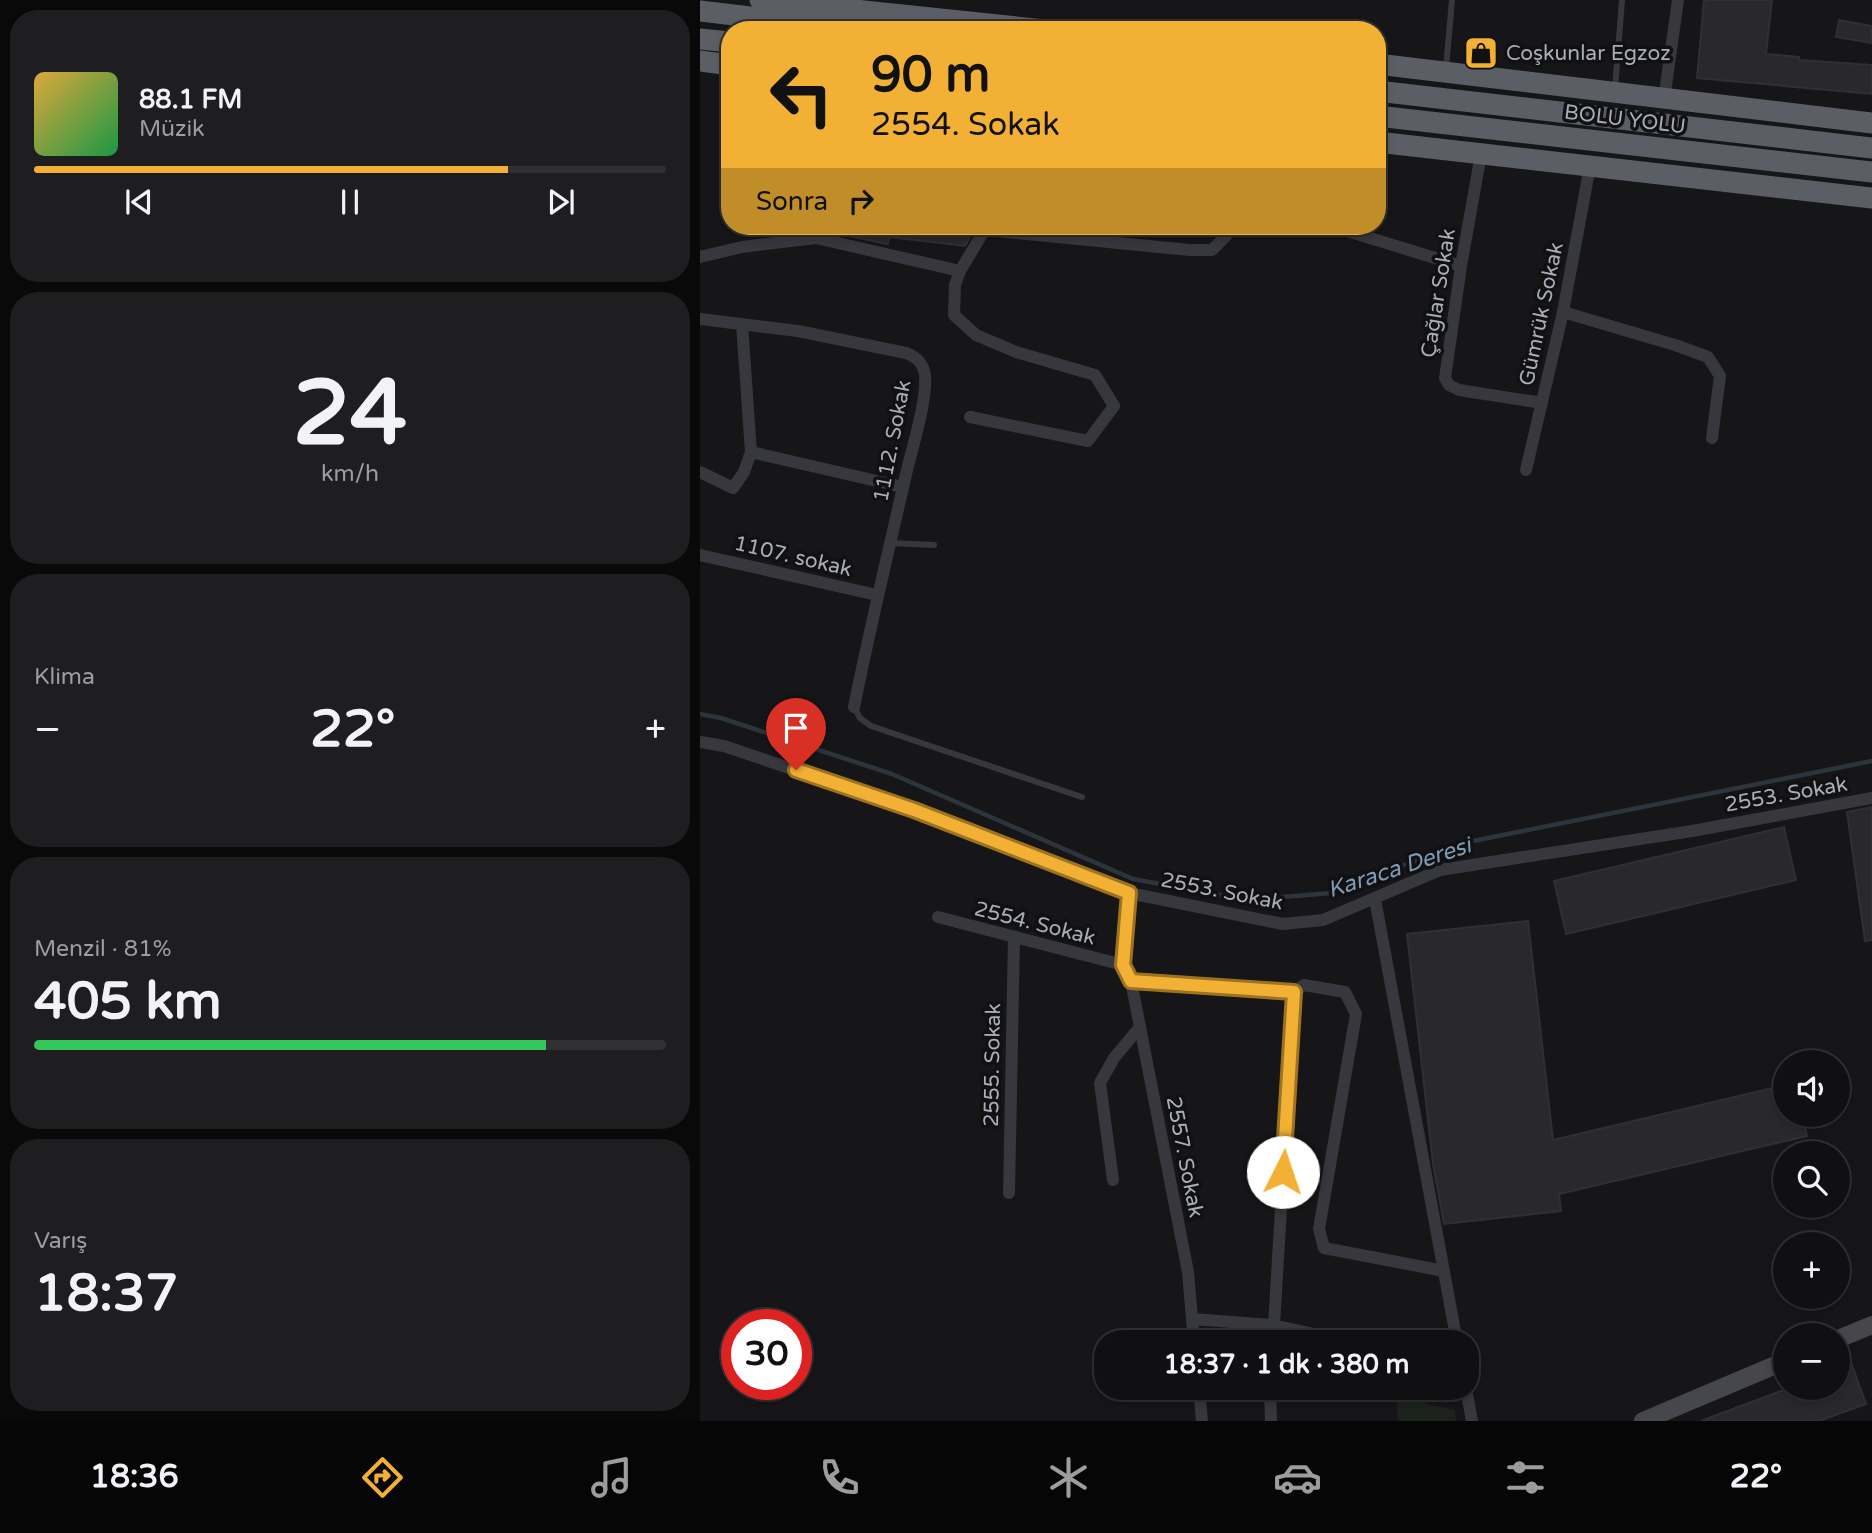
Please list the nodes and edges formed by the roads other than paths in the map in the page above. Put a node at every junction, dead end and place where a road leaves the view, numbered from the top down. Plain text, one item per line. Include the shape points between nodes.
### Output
1 (760, 0) edge
2 (1452, 0) edge
3 (1622, 0) edge
4 (1678, 0) edge
5 (700, 11) edge
6 (784, 21) edge
7 (960, 21) edge
8 (700, 39) edge
9 (721, 41) edge
10 (700, 61) edge
11 (721, 64) edge
12 (1386, 65) edge
13 (1446, 72) junction
14 (1386, 92) edge
15 (1615, 93) junction
16 (1664, 100) junction
17 (1386, 117) edge
18 (1872, 123) edge
19 (1386, 143) edge
20 (1872, 148) edge
21 (1481, 154) junction
22 (1590, 166) junction
23 (1872, 172) edge
24 (1872, 198) edge
25 (982, 235) edge
26 (1051, 235) edge
27 (1226, 235) edge
28 (1361, 235) edge
29 (700, 257) edge
30 (1461, 265) junction
31 (960, 271) junction
32 (1563, 312) junction
33 (700, 319) edge
34 (743, 324) junction
35 (1542, 404) junction
36 (970, 417) dead end
37 (1712, 438) dead end
38 (751, 452) junction
39 (1526, 470) dead end
40 (700, 472) edge
41 (903, 487) junction
42 (890, 543) junction
43 (934, 545) dead end
44 (700, 555) edge
45 (877, 595) junction
46 (854, 707) joint
47 (700, 742) edge
48 (1082, 797) dead end
49 (1872, 798) edge
50 (1129, 893) junction
51 (1375, 899) junction
52 (938, 918) dead end
53 (1014, 937) junction
54 (1123, 965) junction
55 (1131, 981) junction
56 (1294, 992) junction
57 (1140, 1027) junction
58 (1113, 1180) dead end
59 (1009, 1193) dead end
60 (1444, 1271) junction
61 (1192, 1319) junction
62 (1273, 1325) junction
63 (1872, 1325) edge
64 (1193, 1330) edge
65 (1273, 1330) edge
66 (1296, 1330) edge
67 (1455, 1330) edge
68 (1850, 1334) edge
69 (1773, 1366) edge
70 (1200, 1400) edge
71 (1270, 1400) edge
72 (1468, 1400) edge
73 (1202, 1421) edge
74 (1271, 1421) edge
75 (1472, 1421) edge
76 (1643, 1421) edge

1 - 7 highway
2 - 13 lane
3 - 15 lane
4 - 16 street
5 - 6 highway
8 - 9 highway
10 - 11 highway
12 - 13 highway
13 - 15 highway
14 - 20 highway, BOLU YOLU
15 - 16 highway
16 - 18 highway
17 - 23 highway
19 - 21 highway
21 - 22 highway
21 - 30 street, Çağlar Sokak
22 - 24 highway
22 - 32 street, Gümrük Sokak
25 - 31 street
26 - 27 street via 1190,250 1212,250
28 - 30 street
29 - 31 street via 816,238
30 - 35 street, Çağlar Sokak via 1447,382 1459,390
31 - 36 street via 954,315 976,335 1016,352 1095,374 1114,405 1088,441
32 - 35 street, Gümrük Sokak
32 - 37 street via 1708,357 1720,376
33 - 34 street, 1112. Sokak
34 - 38 street
34 - 41 street, 1112. Sokak via 834,337 916,357 925,372 925,384
35 - 39 street, Gümrük Sokak
38 - 40 street via 733,488
38 - 41 street
41 - 42 street, 1112. Sokak
42 - 43 lane
42 - 45 street, 1112. Sokak
44 - 45 street, 1107. sokak
45 - 46 street, 1112. Sokak
46 - 48 lane via 872,726
47 - 50 street, 2553. Sokak via 914,810
49 - 51 street, 2553. Sokak via 1440,870
50 - 51 street, 2553. Sokak via 1283,923 1323,920
50 - 54 street, 2554. Sokak
51 - 60 street
52 - 53 street, 2554. Sokak
53 - 54 street, 2554. Sokak
53 - 59 street, 2555. Sokak
54 - 55 street
55 - 56 street
55 - 57 street, 2557. Sokak
56 - 60 street via 1304,985 1346,992 1356,1014 1319,1229 1324,1248
56 - 62 street
57 - 58 street via 1100,1083
57 - 61 street, 2557. Sokak via 1188,1272
60 - 67 street
61 - 62 street
61 - 64 street, 2557. Sokak
62 - 65 street
62 - 66 street
63 - 68 main road
69 - 76 main road
70 - 73 street
71 - 74 street
72 - 75 street

